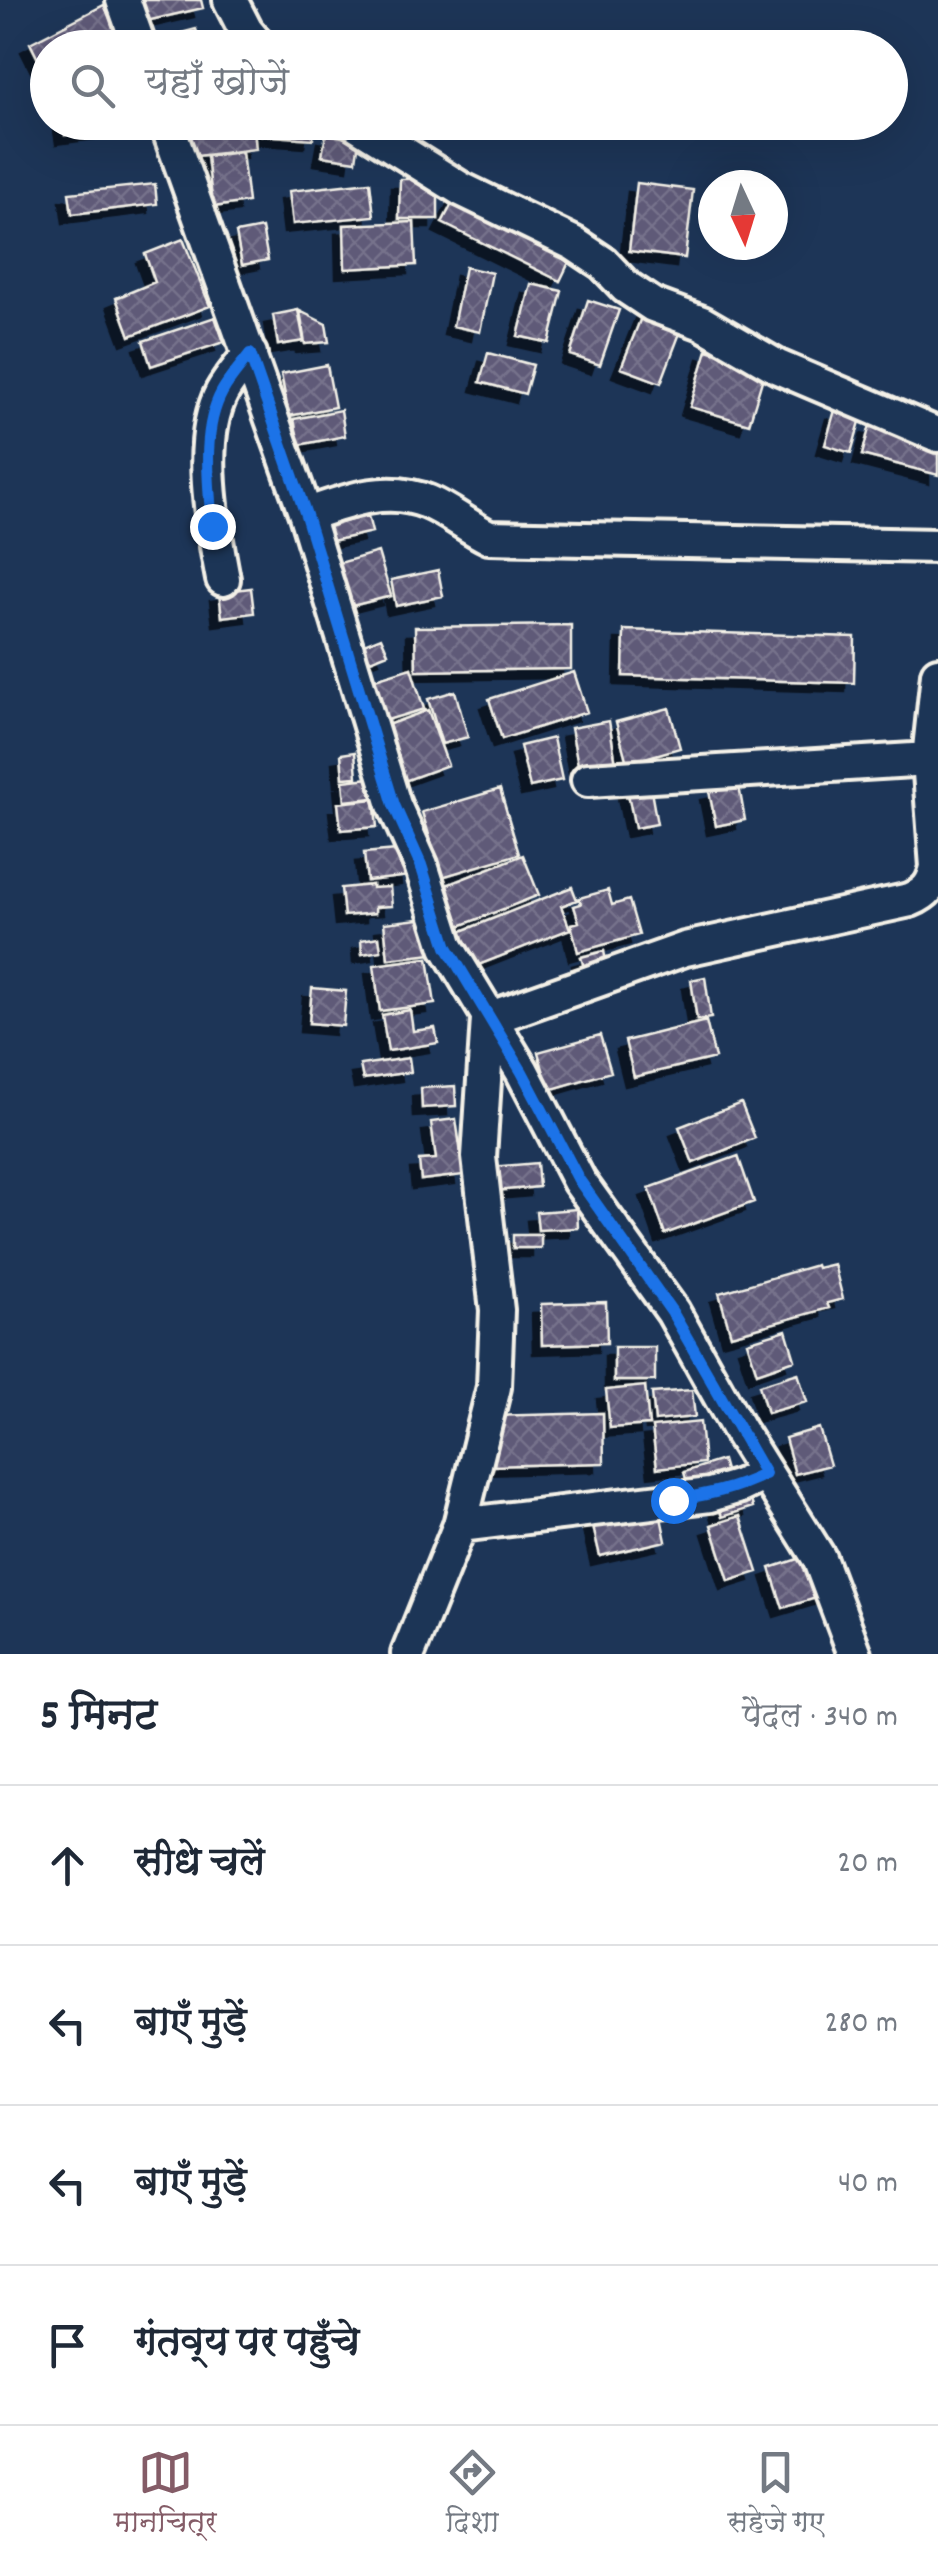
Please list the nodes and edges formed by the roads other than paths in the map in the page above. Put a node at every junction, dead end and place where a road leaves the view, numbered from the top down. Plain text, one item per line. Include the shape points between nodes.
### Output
1 (123, 0) edge
2 (230, 0) edge
3 (134, 30) edge
4 (245, 30) edge
5 (173, 140) edge
6 (382, 140) edge
7 (250, 354) junction
8 (938, 435) edge
9 (306, 515) junction
10 (938, 546) edge
11 (222, 579) dead end
12 (938, 674) edge
13 (929, 759) junction
14 (588, 780) dead end
15 (488, 1019) junction
16 (765, 1474) junction
17 (460, 1526) junction
18 (408, 1654) edge
19 (855, 1654) edge

1 - 3 street
2 - 4 street
5 - 7 street
6 - 8 street via 461,190 573,243 653,305
7 - 9 street
7 - 11 street via 220,394 210,436 210,496
9 - 10 street via 358,497 394,494 426,501 489,537
9 - 15 street via 394,805 447,947
12 - 13 street
13 - 14 street
13 - 15 street via 937,867 924,894 685,948
15 - 16 street via 579,1180 672,1312
15 - 17 street via 479,1156 497,1354
16 - 17 street via 710,1495
16 - 19 street via 819,1558
17 - 18 street

